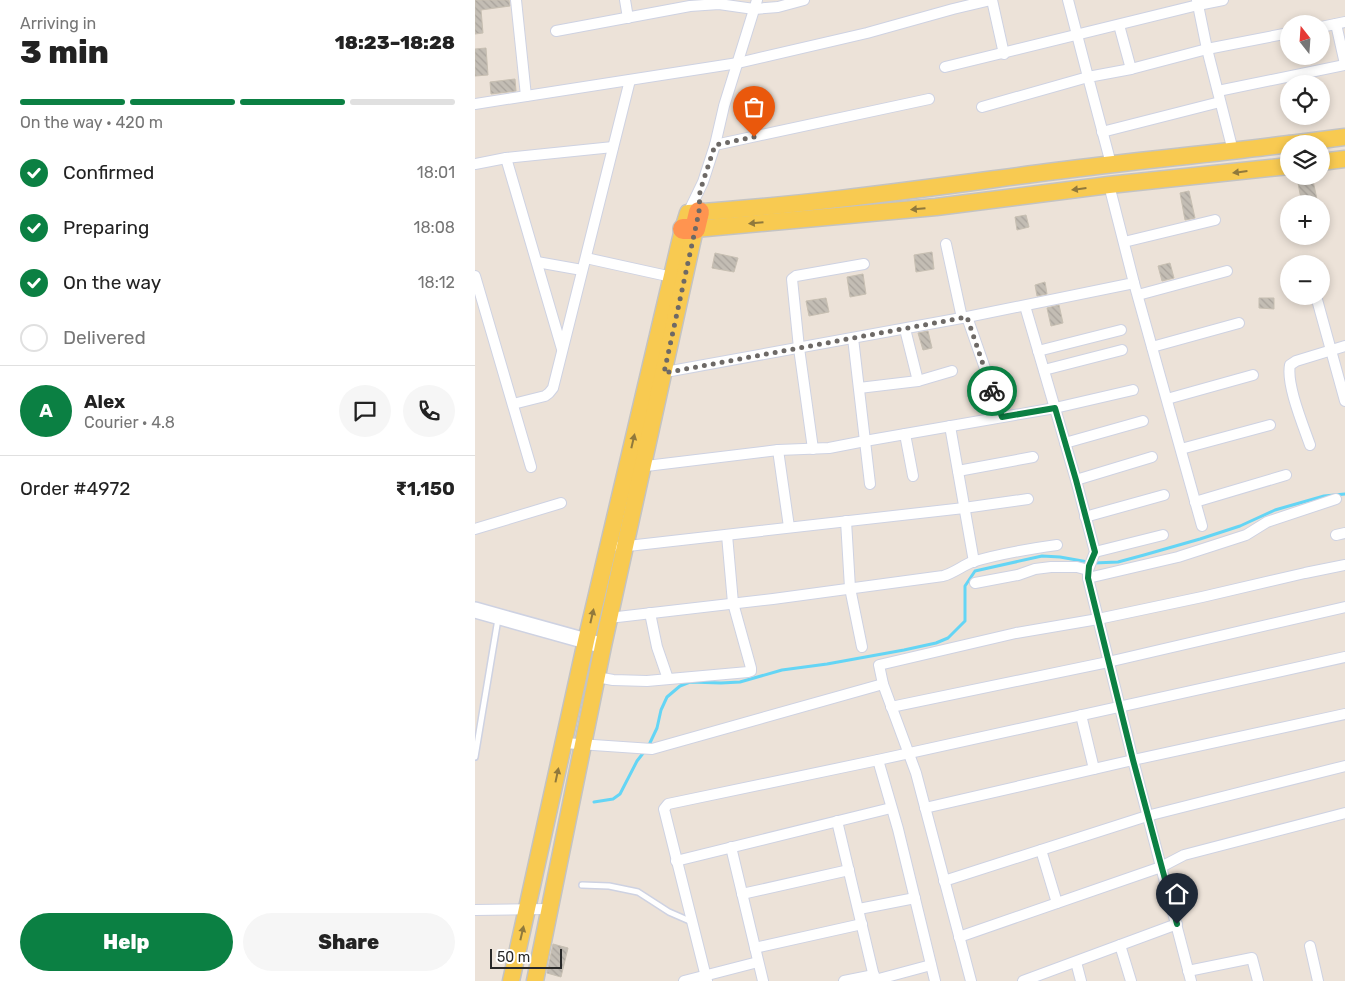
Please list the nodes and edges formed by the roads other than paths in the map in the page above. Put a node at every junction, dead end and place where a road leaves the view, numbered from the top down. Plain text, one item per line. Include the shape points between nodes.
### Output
1 (516, 0) edge
2 (625, 0) edge
3 (804, 0) edge
4 (992, 0) edge
5 (1068, 0) edge
6 (1223, 0) edge
7 (1198, 2) edge
8 (689, 3) edge
9 (755, 4) edge
10 (628, 18) junction
11 (1341, 23) edge
12 (1119, 25) junction
13 (556, 31) dead end
14 (1077, 35) junction
15 (1280, 35) edge
16 (1207, 49) junction
17 (1004, 54) junction
18 (738, 63) junction
19 (1345, 64) edge
20 (945, 67) dead end
21 (1131, 69) junction
22 (1088, 78) junction
23 (630, 80) junction
24 (527, 96) junction
25 (1219, 97) junction
26 (929, 99) dead end
27 (475, 104) edge
28 (982, 107) dead end
29 (1102, 132) junction
30 (1345, 137) edge
31 (1330, 139) edge
32 (715, 145) junction
33 (1280, 145) edge
34 (613, 147) junction
35 (1233, 151) junction
36 (506, 158) junction
37 (1345, 159) edge
38 (1330, 161) edge
39 (475, 164) edge
40 (1111, 164) junction
41 (1280, 167) edge
42 (1109, 185) junction
43 (1215, 220) dead end
44 (691, 221) junction
45 (1124, 242) junction
46 (946, 244) dead end
47 (586, 258) junction
48 (537, 262) junction
49 (865, 264) dead end
50 (583, 270) junction
51 (1227, 271) dead end
52 (475, 276) edge
53 (671, 277) junction
54 (1134, 283) junction
55 (1138, 295) junction
56 (1318, 305) edge
57 (1025, 306) junction
58 (964, 318) junction
59 (1239, 323) dead end
60 (905, 328) junction
61 (1121, 330) dead end
62 (853, 338) junction
63 (1345, 346) edge
64 (1152, 347) junction
65 (799, 348) junction
66 (563, 349) junction
67 (1122, 350) dead end
68 (1331, 350) junction
69 (1038, 352) junction
70 (1043, 370) junction
71 (952, 371) dead end
72 (656, 374) junction
73 (1253, 375) dead end
74 (918, 381) junction
75 (859, 388) junction
76 (1133, 390) dead end
77 (1167, 399) junction
78 (1345, 401) edge
79 (513, 404) junction
80 (1055, 408) junction
81 (1002, 417) junction
82 (1143, 421) dead end
83 (1270, 425) dead end
84 (950, 426) junction
85 (905, 434) junction
86 (865, 441) junction
87 (1065, 443) junction
88 (1310, 445) dead end
89 (813, 449) junction
90 (1181, 449) junction
91 (778, 450) junction
92 (1033, 457) dead end
93 (1152, 457) dead end
94 (531, 467) dead end
95 (635, 467) junction
96 (957, 470) junction
97 (1286, 475) dead end
98 (913, 476) dead end
99 (1076, 480) junction
100 (870, 484) dead end
101 (1164, 495) dead end
102 (1028, 499) dead end
103 (1336, 499) dead end
104 (1195, 502) junction
105 (561, 503) dead end
106 (964, 508) junction
107 (1085, 517) junction
108 (846, 522) junction
109 (1202, 526) dead end
110 (789, 527) junction
111 (475, 529) edge
112 (727, 535) junction
113 (1163, 535) dead end
114 (1057, 545) dead end
115 (608, 546) junction
116 (625, 547) junction
117 (973, 562) junction
118 (1091, 565) junction
119 (1345, 565) edge
120 (975, 583) dead end
121 (850, 588) junction
122 (733, 603) junction
123 (1345, 607) edge
124 (475, 610) edge
125 (650, 613) junction
126 (498, 616) junction
127 (609, 618) junction
128 (1099, 619) junction
129 (586, 641) junction
130 (603, 646) junction
131 (862, 647) dead end
132 (1345, 657) edge
133 (1108, 662) junction
134 (597, 677) junction
135 (668, 679) junction
136 (883, 684) junction
137 (891, 707) junction
138 (1119, 707) junction
139 (1345, 714) edge
140 (1081, 715) junction
141 (564, 743) junction
142 (583, 745) junction
143 (908, 753) junction
144 (475, 757) edge
145 (878, 760) junction
146 (1133, 760) junction
147 (1345, 766) edge
148 (1093, 769) junction
149 (891, 808) junction
150 (925, 808) junction
151 (549, 809) junction
152 (569, 812) junction
153 (1345, 813) edge
154 (1147, 816) junction
155 (837, 821) junction
156 (731, 847) junction
157 (1041, 850) junction
158 (676, 861) junction
159 (1161, 866) junction
160 (849, 870) junction
161 (944, 881) junction
162 (582, 885) dead end
163 (742, 894) junction
164 (915, 898) junction
165 (1057, 903) junction
166 (527, 909) junction
167 (549, 909) junction
168 (859, 909) junction
169 (475, 910) edge
170 (692, 922) junction
171 (862, 924) junction
172 (1177, 924) junction
173 (959, 936) junction
174 (1120, 945) junction
175 (1310, 946) dead end
176 (755, 948) junction
177 (758, 962) junction
178 (1075, 962) junction
179 (931, 965) junction
180 (1190, 976) edge
181 (706, 978) edge
182 (874, 979) edge
183 (511, 981) edge
184 (535, 981) edge
185 (684, 981) edge
186 (763, 981) edge
187 (844, 981) edge
188 (935, 981) edge
189 (971, 981) edge
190 (1023, 981) edge
191 (1081, 981) edge
192 (1131, 981) edge
193 (1258, 981) edge
194 (1318, 981) edge

1 - 24 street
2 - 10 street
3 - 9 street via 778,7
4 - 17 street
4 - 18 street
5 - 14 street
6 - 7 street
7 - 12 street
7 - 16 street
8 - 9 street
8 - 10 street
9 - 18 street
10 - 13 street
11 - 19 street
12 - 14 street
12 - 21 street
14 - 17 street
14 - 22 street
15 - 16 street
16 - 21 street
16 - 25 street
17 - 20 street
18 - 23 street
18 - 32 street
19 - 25 street
21 - 22 street
22 - 28 street
22 - 29 street
23 - 24 street
23 - 34 street
24 - 27 street
25 - 29 street
25 - 35 street
26 - 32 street
29 - 40 street
30 - 31 main road
32 - 44 street
33 - 35 main road
34 - 36 street
34 - 47 street
35 - 40 main road
36 - 39 street
36 - 48 street
37 - 38 main road
40 - 44 main road
41 -> 42 main road
42 -> 44 main road via 936,207 708,227
42 - 45 street
43 - 45 street
44 - 53 main road
44 - 72 main road
45 - 54 street
46 - 58 street
47 - 50 street
47 - 53 street
48 - 50 street
48 - 66 street
49 - 65 street via 794,277
50 - 66 street
51 - 55 street
52 - 79 street
53 - 72 main road
54 - 55 street
54 - 57 street
55 - 64 street
56 - 68 street
57 - 58 street
57 - 69 street
58 - 60 street
58 - 81 street
59 - 64 street
60 - 62 street
60 - 74 street
61 - 69 street
62 - 65 street
62 - 75 street
63 - 68 street
64 - 77 street
65 - 72 street
65 - 89 street
66 - 79 street via 549,393
67 - 70 street
68 - 78 street
68 - 88 street via 1295,361 1289,368 1291,385
69 - 70 street
70 - 80 street
71 - 74 street
72 - 95 main road
73 - 77 street
74 - 75 street
75 - 86 street
76 - 80 street
77 - 90 street
79 - 94 street
80 - 81 street
80 - 87 street
81 - 84 street
82 - 87 street
83 - 90 street
84 - 85 street
84 - 96 street
85 - 86 street
85 - 98 street
86 - 89 street
86 - 100 street
87 - 99 street
89 - 91 street
90 - 104 street
91 - 95 street
91 - 110 street
92 - 96 street
93 - 99 street
95 - 115 main road
95 - 116 main road
96 - 106 street
97 - 104 street
99 - 107 street
101 - 107 street
102 - 106 street
103 - 118 street via 1267,522 1246,535 1178,557
104 - 109 street
105 - 111 street
106 - 108 street
106 - 117 street
107 - 118 street
108 - 110 street
108 - 121 street
110 - 112 street
112 - 116 street
112 - 122 street
113 - 118 street
114 - 117 street
115 - 116 street
129 -> 115 main road
116 - 127 main road
117 - 121 street via 943,576
118 - 120 street via 1051,567
118 - 128 street
119 - 128 street
121 - 122 street
121 - 131 street
122 - 125 street
122 - 135 street via 751,671
123 - 133 street
124 - 126 street
125 - 127 street
125 - 135 street
126 - 129 street
126 - 144 lane
127 - 130 main road
128 - 133 street
128 - 136 street via 1016,633 880,664
129 - 130 street
129 - 141 main road
130 - 134 main road
132 - 138 street
133 - 137 street
133 - 138 street
134 - 135 street via 629,682
134 - 142 main road
136 - 137 street
136 - 142 street via 652,749
137 - 143 street
138 - 140 street
138 - 146 street
139 - 146 street
140 - 143 street
140 - 148 street
141 - 142 street
151 -> 141 main road
142 - 152 main road
143 - 145 street
143 - 150 street
145 - 149 street
145 - 158 street via 668,804 664,809
146 - 148 street
146 - 154 street
147 - 154 street
148 - 150 street
149 - 155 street
149 - 164 street
150 - 161 street
151 - 152 main road
151 - 166 main road
152 - 167 main road
153 - 159 street via 1184,855
154 - 157 street
154 - 159 street
155 - 156 street
155 - 160 street
156 - 158 street
156 - 163 street
157 - 161 street
157 - 165 street
158 - 170 street
159 - 165 street
159 - 172 street
160 - 163 street
160 - 168 street
161 - 173 street
162 - 170 lane via 638,892
163 - 176 street
164 - 168 street
164 - 179 street
165 - 173 street
166 - 167 street
166 - 169 street
183 -> 166 main road
167 - 184 main road
168 - 171 street
170 - 181 street
171 - 176 street
171 - 182 street
172 - 174 street
172 - 180 street
173 - 189 street
174 - 178 street
174 - 192 street
175 - 194 street
176 - 177 street
177 - 181 street
177 - 186 street
178 - 190 street
178 - 191 street
179 - 182 street
179 - 188 street
180 - 193 street via 1252,958
181 - 185 street
182 - 187 street

